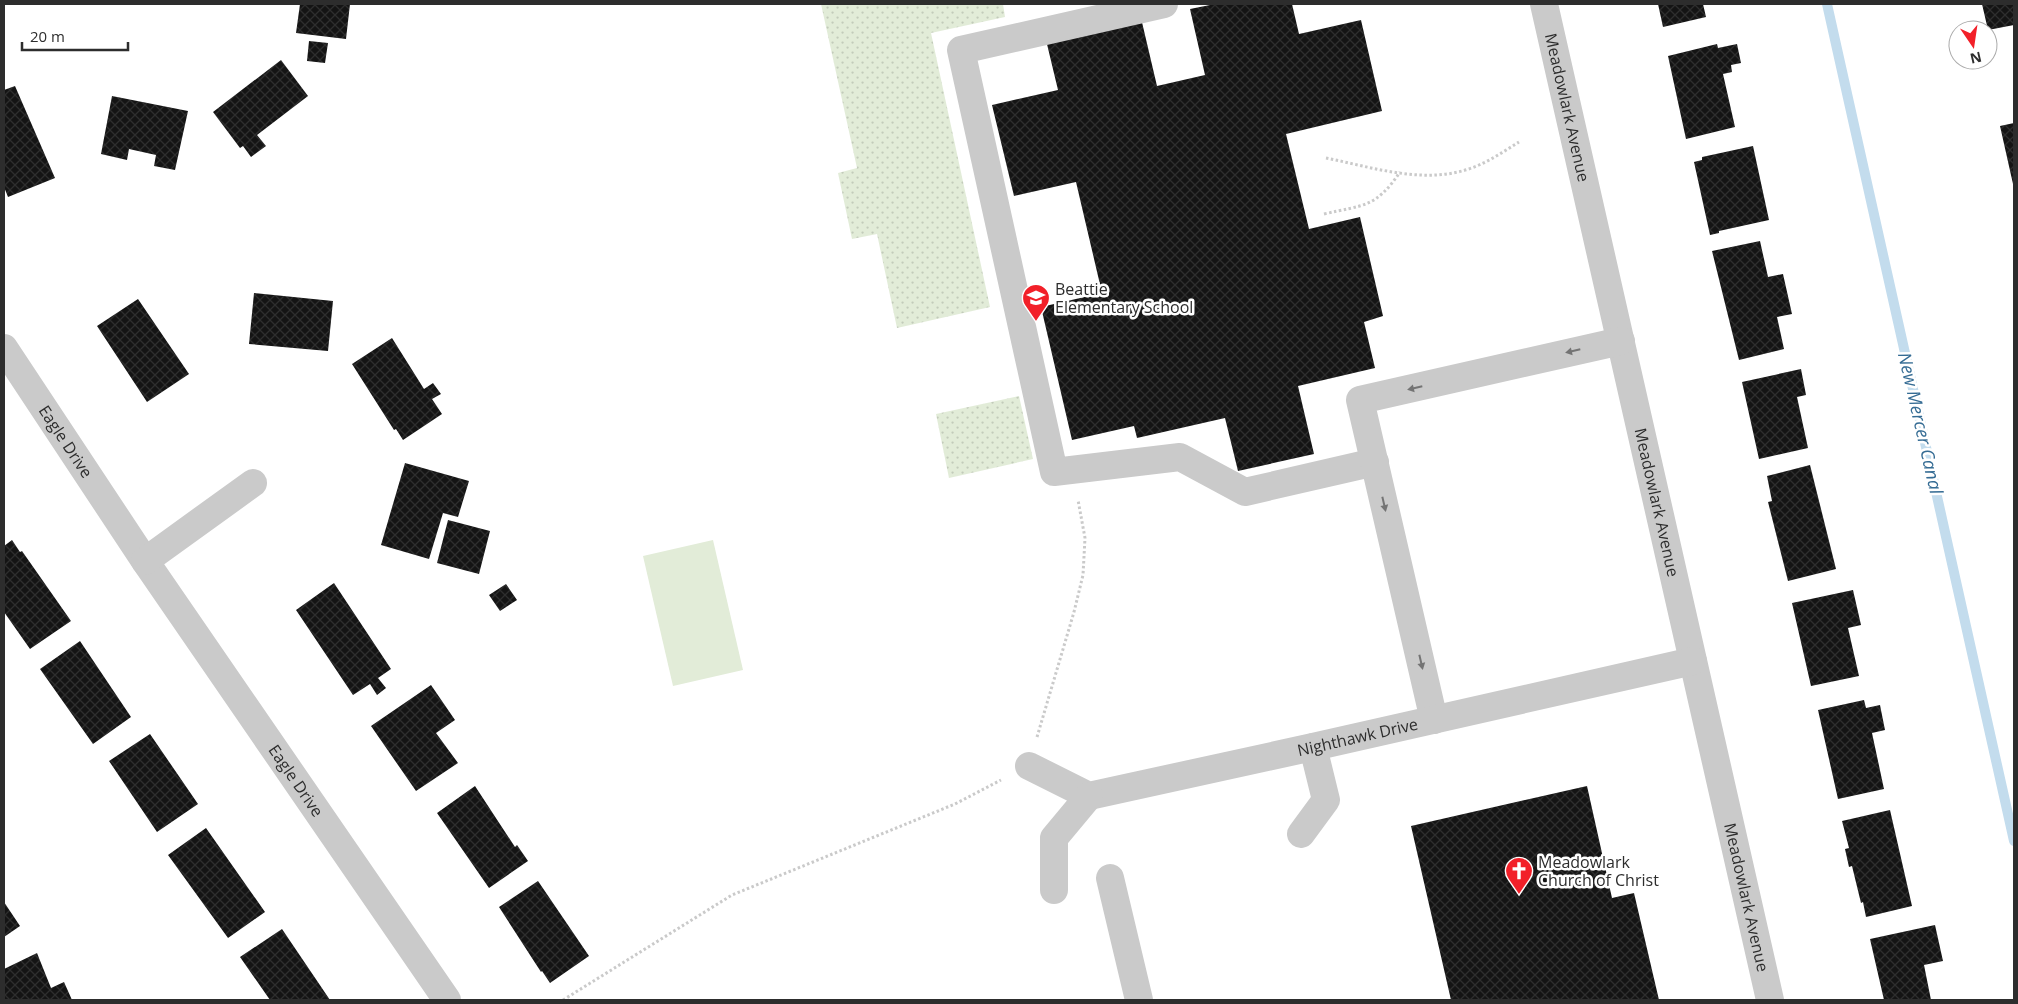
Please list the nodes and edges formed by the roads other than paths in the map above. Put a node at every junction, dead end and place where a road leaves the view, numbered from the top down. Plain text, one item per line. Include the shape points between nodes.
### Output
1 (1164, 4) edge
2 (1544, 4) edge
3 (1621, 340) junction
4 (4, 348) edge
5 (1375, 462) junction
6 (253, 483) dead end
7 (145, 561) junction
8 (1693, 661) junction
9 (1434, 720) junction
10 (1313, 748) junction
11 (1029, 766) road end
12 (1089, 796) junction
13 (1301, 834) dead end
14 (1110, 878) dead end
15 (1054, 890) dead end
16 (447, 1000) edge
17 (1139, 1000) edge
18 (1770, 1000) edge

1 - 5 street via 961,50 1054,472 1180,457 1245,492
2 - 3 street, Meadowlark Avenue
3 -> 5 street via 1360,400
3 - 8 street, Meadowlark Avenue
4 - 7 street, Eagle Drive
5 -> 9 street
6 - 7 street
7 - 16 street, Eagle Drive
8 - 9 street, Nighthawk Drive
8 - 18 street, Meadowlark Avenue
9 - 10 street, Nighthawk Drive
10 - 12 street, Nighthawk Drive
10 - 13 street via 1326,800
11 - 12 street
12 - 15 street via 1054,838
14 - 17 street

